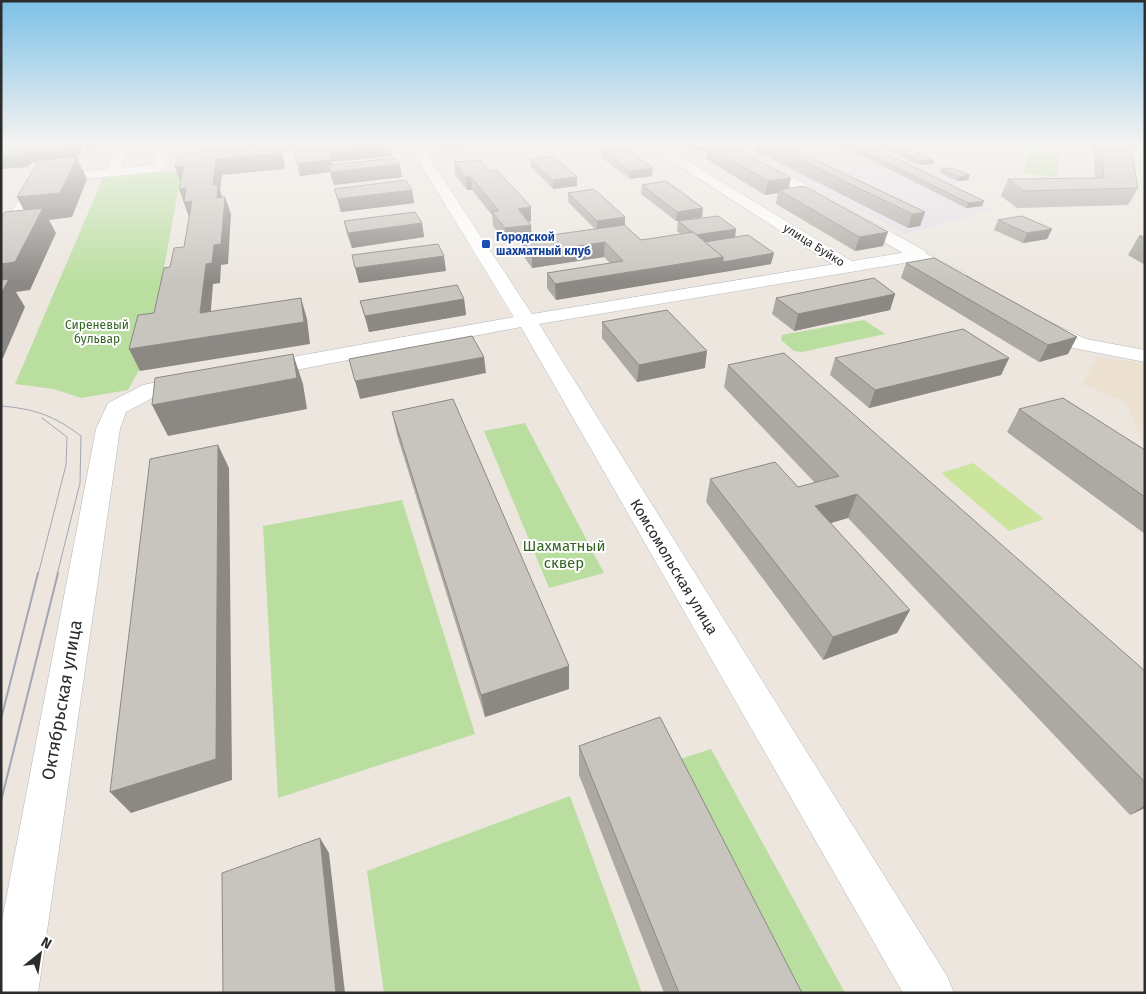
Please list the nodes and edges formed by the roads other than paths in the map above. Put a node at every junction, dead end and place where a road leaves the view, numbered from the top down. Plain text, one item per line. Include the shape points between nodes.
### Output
1 (33, 190) edge
2 (444, 190) edge
3 (725, 190) edge
4 (806, 190) edge
5 (1, 238) edge
6 (919, 254) junction
7 (849, 268) junction
8 (978, 288) edge
9 (1029, 318) edge
10 (527, 321) junction
11 (1145, 356) edge
12 (243, 373) edge
13 (214, 378) edge
14 (13, 993) edge
15 (930, 993) edge

1 - 5 street
2 - 10 street, Комсомольская улица
3 - 7 street, улица Буйко
4 - 6 street
6 - 7 street
6 - 8 street
7 - 10 street
9 - 11 street via 1080,344
10 - 12 street
10 - 15 street, Комсомольская улица
13 - 14 street, Октябрьская улица via 151,390 116,408 108,429

